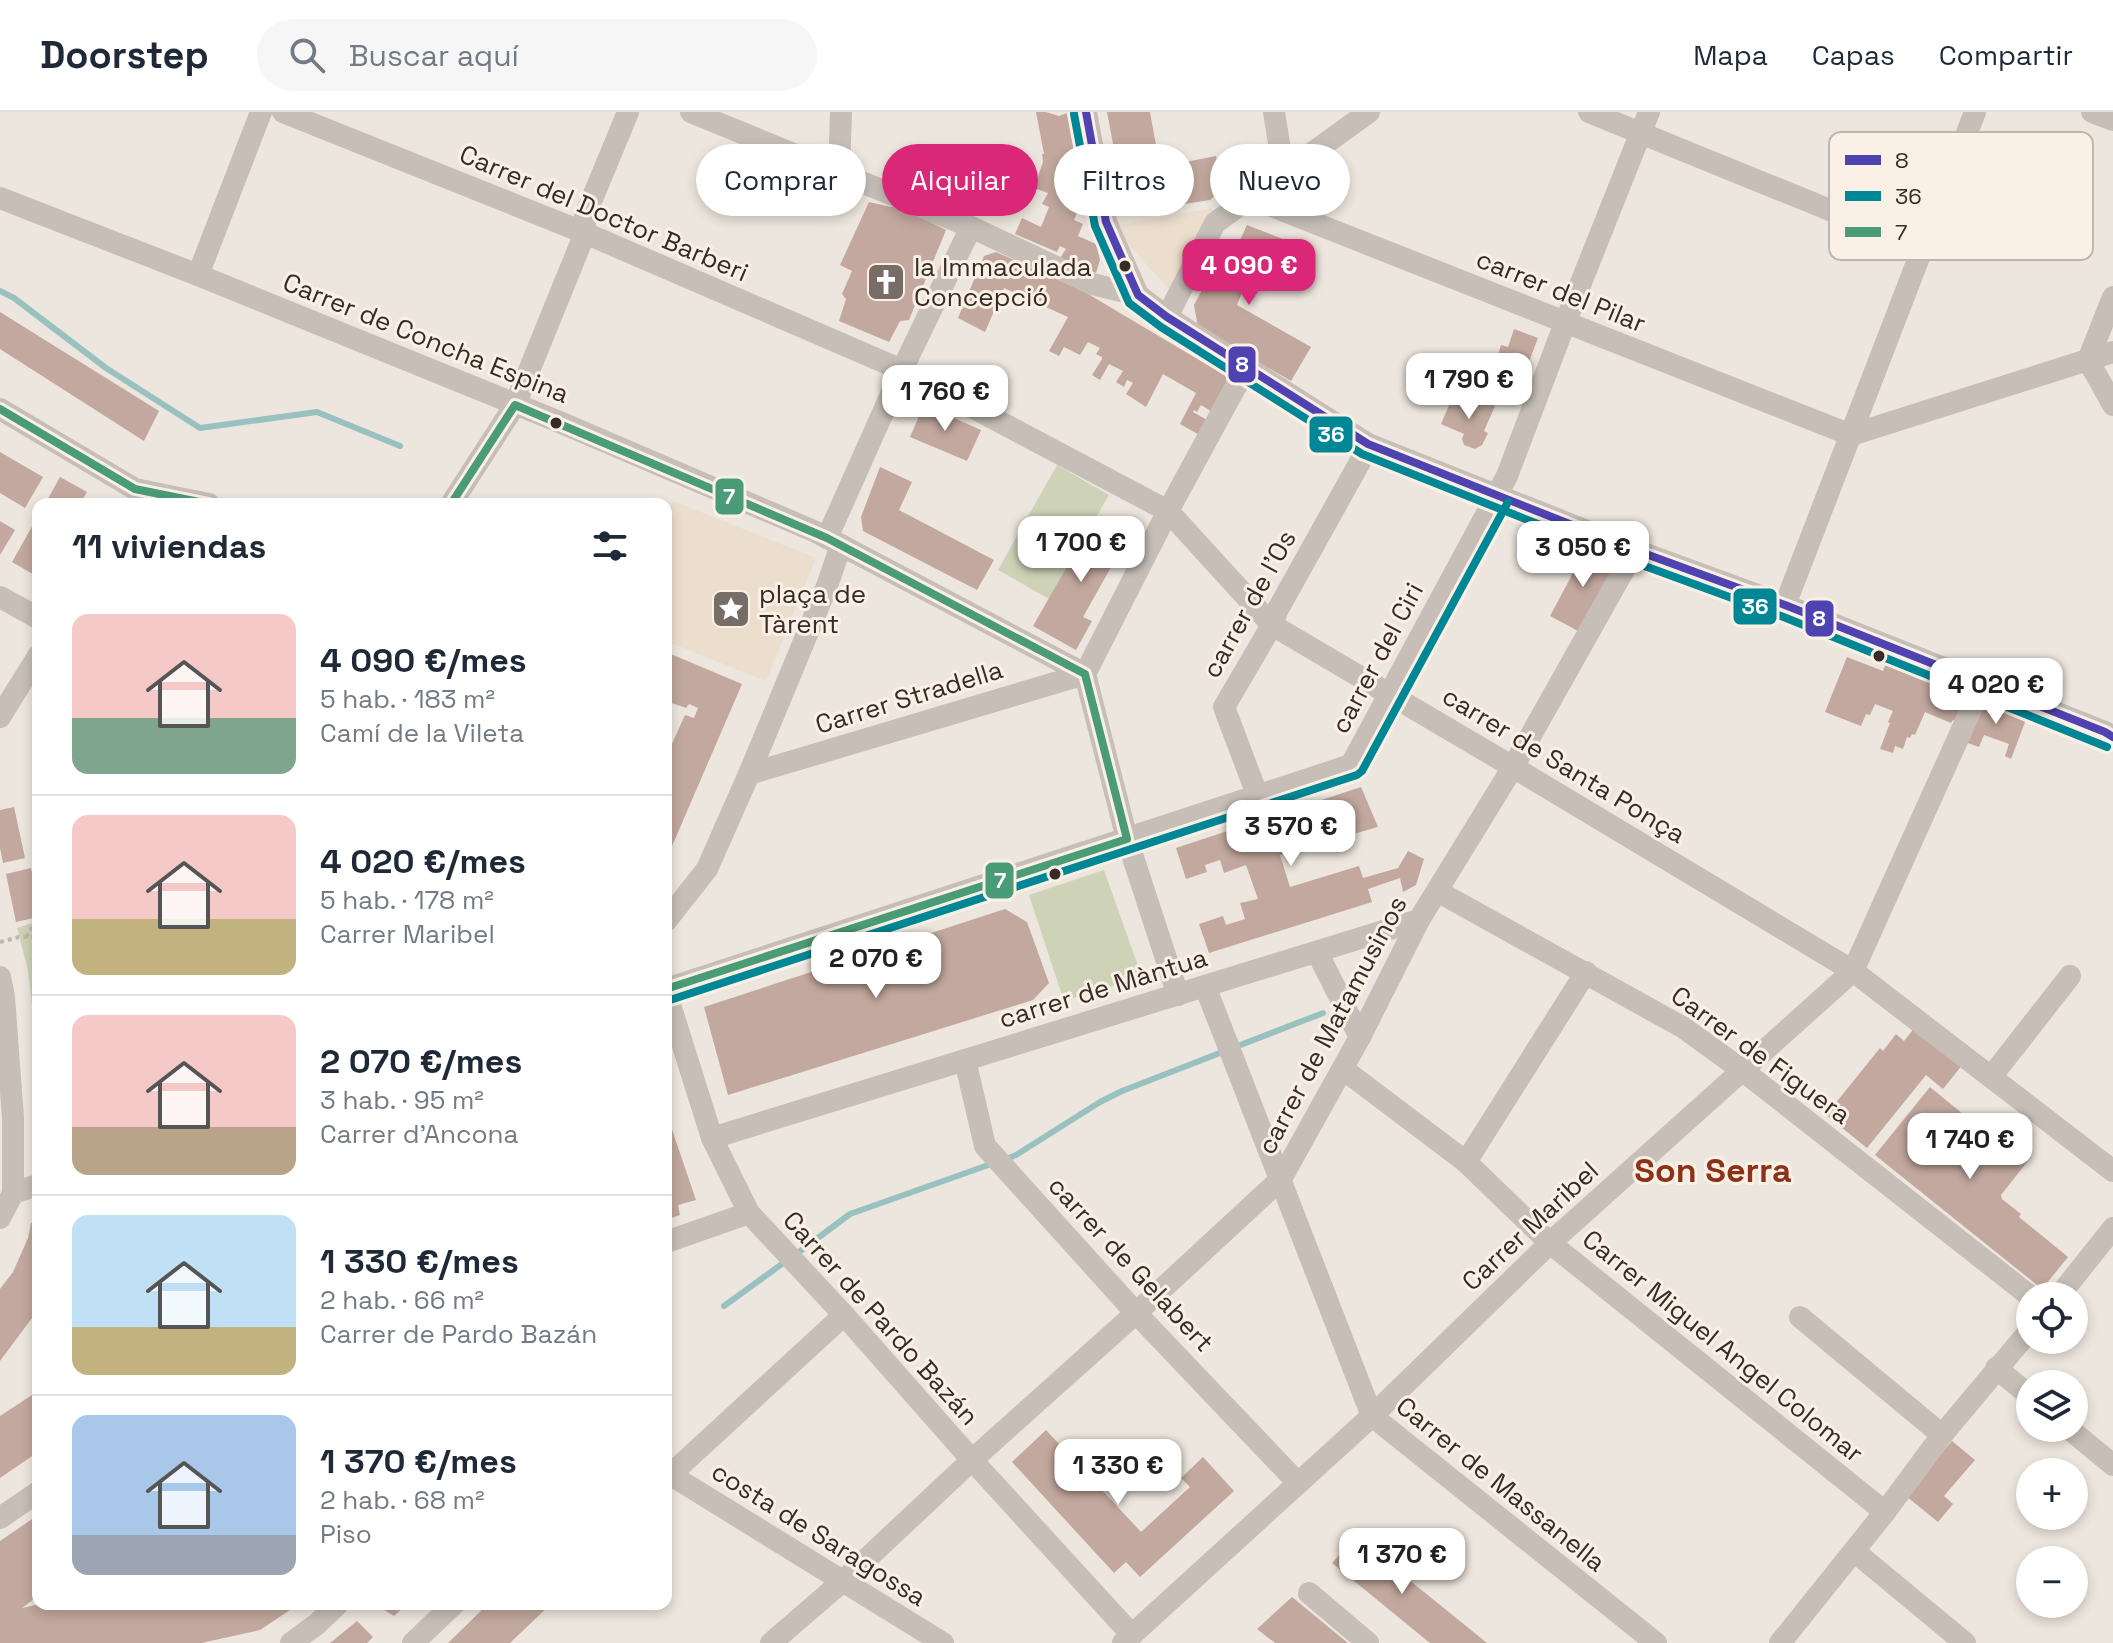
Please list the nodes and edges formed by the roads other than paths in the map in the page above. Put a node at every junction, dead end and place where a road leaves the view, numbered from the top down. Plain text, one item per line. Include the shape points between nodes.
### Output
1 (261, 112) edge
2 (283, 112) edge
3 (628, 112) edge
4 (691, 112) edge
5 (841, 112) edge
6 (1086, 112) edge
7 (1274, 112) edge
8 (1369, 112) edge
9 (1589, 112) edge
10 (1649, 112) edge
11 (1975, 112) edge
12 (2092, 112) edge
13 (2113, 120) edge
14 (1967, 132) edge
15 (1641, 134) junction
16 (770, 144) edge
17 (840, 144) edge
18 (1279, 144) edge
19 (1326, 144) edge
20 (866, 183) edge
21 (0, 198) edge
22 (1829, 210) edge
23 (1225, 216) edge
24 (1296, 216) edge
25 (971, 227) junction
26 (585, 233) junction
27 (1918, 260) edge
28 (198, 275) junction
29 (1138, 295) junction
30 (2113, 297) edge
31 (1167, 317) junction
32 (1565, 323) junction
33 (2113, 352) edge
34 (2088, 360) junction
35 (902, 370) junction
36 (1249, 370) junction
37 (515, 405) junction
38 (2113, 405) edge
39 (0, 409) edge
40 (1851, 435) junction
41 (1368, 444) junction
42 (131, 496) edge
43 (1497, 496) junction
44 (455, 498) edge
45 (1168, 511) junction
46 (834, 541) junction
47 (1635, 550) junction
48 (0, 597) edge
49 (1785, 605) junction
50 (32, 615) edge
51 (1272, 625) junction
52 (32, 666) edge
53 (1085, 674) junction
54 (1983, 683) junction
55 (1389, 693) junction
56 (0, 717) edge
57 (2113, 737) edge
58 (1513, 767) junction
59 (749, 774) junction
60 (1258, 797) junction
61 (1127, 839) junction
62 (1437, 891) junction
63 (672, 913) edge
64 (1419, 920) junction
65 (1317, 952) junction
66 (1853, 971) junction
67 (1586, 972) junction
68 (2070, 976) dead end
69 (0, 977) edge
70 (1205, 986) junction
71 (672, 988) edge
72 (1178, 995) junction
73 (672, 1009) edge
74 (1360, 1037) junction
75 (965, 1060) junction
76 (1343, 1069) junction
77 (1742, 1070) junction
78 (1991, 1077) junction
79 (712, 1138) junction
80 (1466, 1162) junction
81 (2113, 1171) edge
82 (1281, 1179) junction
83 (32, 1187) edge
84 (13, 1193) junction
85 (749, 1213) junction
86 (0, 1218) edge
87 (2113, 1228) edge
88 (672, 1240) edge
89 (1550, 1243) junction
90 (2070, 1282) edge
91 (2016, 1285) edge
92 (1136, 1313) junction
93 (844, 1315) junction
94 (1800, 1317) dead end
95 (2016, 1346) edge
96 (1996, 1368) junction
97 (2016, 1384) edge
98 (1372, 1416) junction
99 (1942, 1435) junction
100 (2085, 1442) edge
101 (972, 1460) junction
102 (2113, 1465) edge
103 (672, 1470) edge
104 (672, 1476) edge
105 (1298, 1483) junction
106 (32, 1496) edge
107 (1885, 1512) junction
108 (0, 1518) edge
109 (1854, 1551) junction
110 (844, 1580) junction
111 (1309, 1593) dead end
112 (332, 1610) edge
113 (448, 1610) edge
114 (1127, 1639) edge
115 (291, 1643) edge
116 (413, 1643) edge
117 (771, 1643) edge
118 (943, 1643) edge
119 (1368, 1643) edge
120 (1656, 1643) edge
121 (1780, 1643) edge
122 (1965, 1643) edge

1 - 28 street
2 - 26 street, Carrer del Doctor Barberi
3 - 26 street via 585,216
4 - 16 street
5 - 17 street
6 - 29 street via 1106,222
7 - 18 street
8 - 19 street
9 - 15 street
10 - 15 street, carrer del Ciri
11 - 14 street
12 - 13 street
15 - 22 street
15 - 32 street, carrer del Ciri
20 - 25 street
21 - 28 street, Carrer de Concha Espina
23 - 31 street via 1215,223
24 - 32 street, carrer del Pilar
25 - 29 street via 1092,284
25 - 35 street
26 - 35 street, Carrer del Doctor Barberi
26 - 37 street
27 - 40 street
28 - 37 street, Carrer de Concha Espina
29 - 31 street
30 - 34 street
31 - 36 street
32 - 40 street, carrer del Pilar
32 - 43 street, carrer del Ciri
33 - 34 street
34 - 38 street
34 - 40 street
35 - 45 street, carrer de Santa Ponça
35 - 46 street
36 - 41 street
36 - 45 street
37 - 44 street
37 - 46 street, Carrer de Concha Espina
39 - 42 street
40 - 49 street
41 - 43 street
41 - 51 street, carrer de l'Os
43 - 47 street
43 - 55 street, carrer del Ciri
45 - 51 street, carrer de Santa Ponça
45 - 53 street
46 - 53 street, Carrer de Concha Espina
46 - 59 street via 827,586
47 - 49 street
47 - 58 street, carrer de Matamusinos
48 - 50 street
49 - 54 street
51 - 55 street, carrer de Santa Ponça
51 - 60 street, carrer de l'Os via 1224,707
52 - 56 street
53 - 59 street, Carrer Stradella
53 - 61 street
54 - 57 street
54 - 66 street, Carrer Maribel
55 - 58 street, carrer de Santa Ponça
55 - 60 street, carrer del Ciri via 1351,765
58 - 62 street, carrer de Matamusinos
58 - 66 street, carrer de Santa Ponça
59 - 63 street via 707,869
60 - 61 street, carrer del Ciri
61 - 71 street, carrer del Ciri
61 - 72 street
62 - 64 street, carrer de Matamusinos
62 - 67 street, Carrer de Figuera
64 - 65 street, carrer de Màntua
64 - 74 street, carrer de Matamusinos
65 - 70 street, carrer de Màntua
65 - 74 street
66 - 77 street, Carrer Maribel
66 - 78 street, carrer de Santa Ponça
67 - 77 street, Carrer de Figuera via 1684,1028
67 - 80 street
68 - 78 street
69 - 84 street via 13,1118
70 - 72 street, carrer de Màntua
70 - 82 street, Carrer de Massanella
72 - 75 street, carrer de Màntua
73 - 79 street, Carrer de Pardo Bazán
74 - 76 street, carrer de Matamusinos
75 - 79 street, carrer de Màntua
75 - 92 street, carrer de Gelabert via 985,1146
76 - 80 street, Carrer Miguel Angel Colomar
76 - 82 street, carrer de Matamusinos
77 - 89 street, Carrer Maribel
77 - 91 street, Carrer de Figuera
78 - 81 street, carrer de Santa Ponça
79 - 85 street, Carrer de Pardo Bazán
80 - 89 street, Carrer Miguel Angel Colomar
82 - 92 street, carrer de Matamusinos
82 - 98 street, Carrer de Massanella
83 - 84 street
84 - 86 street
85 - 88 street
85 - 93 street, Carrer de Pardo Bazán
87 - 90 street
89 - 98 street, Carrer Maribel
89 - 107 street, Carrer Miguel Angel Colomar
92 - 101 street, carrer de Matamusinos
92 - 105 street, carrer de Gelabert
93 - 101 street, Carrer de Pardo Bazán
93 - 103 street
94 - 99 street
95 - 96 street
96 - 97 street
96 - 99 street
98 - 105 street, Carrer Maribel
98 - 120 street, Carrer de Massanella
99 - 107 street
100 - 102 street
101 - 110 street, carrer de Matamusinos
101 - 114 street, Carrer de Pardo Bazán
104 - 110 street, costa de Saragossa
105 - 114 street, Carrer Maribel
106 - 108 street
107 - 109 street
109 - 121 street
109 - 122 street
110 - 117 street, carrer de Matamusinos
110 - 118 street, costa de Saragossa
111 - 119 street
112 - 115 street
113 - 116 street

